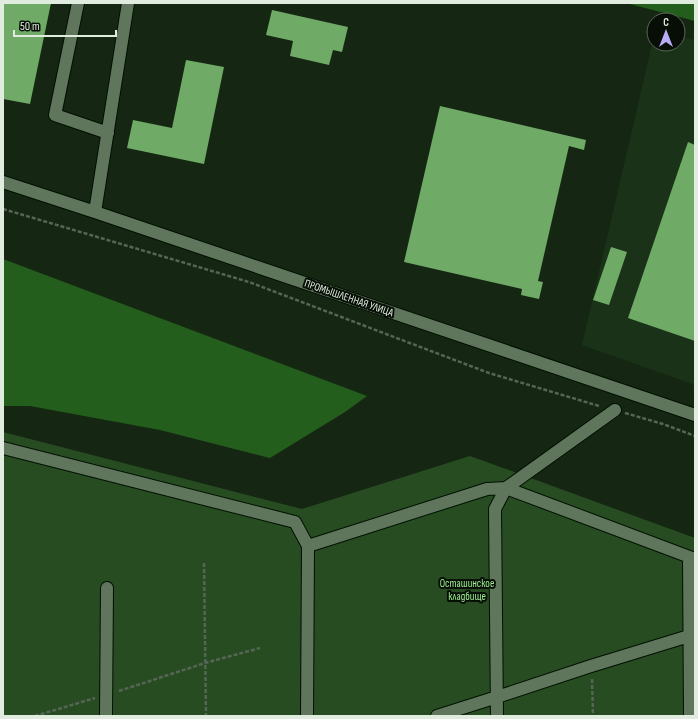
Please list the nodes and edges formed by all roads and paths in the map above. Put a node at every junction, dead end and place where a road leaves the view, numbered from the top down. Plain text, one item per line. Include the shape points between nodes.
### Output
1 (78, 3) edge
2 (128, 3) edge
3 (108, 133) junction
4 (3, 182) edge
5 (3, 209) edge
6 (96, 212) junction
7 (615, 410) junction
8 (695, 415) edge
9 (695, 436) edge
10 (3, 448) edge
11 (506, 488) junction
12 (308, 546) junction
13 (692, 558) edge
14 (204, 563) dead end
15 (107, 588) dead end
16 (689, 636) junction
17 (260, 648) dead end
18 (206, 662) junction
19 (591, 666) junction
20 (106, 695) junction
21 (497, 697) junction
22 (35, 716) edge
23 (106, 716) edge
24 (206, 716) edge
25 (307, 716) edge
26 (437, 716) edge
27 (497, 716) edge
28 (593, 716) edge
29 (690, 716) edge

1 - 3 street via 55,115
2 - 3 street
3 - 6 street
4 - 6 street, ПРОМЫШЛЕННАЯ УЛИЦА
5 - 7 path via 249,282 489,373
6 - 8 street, ПРОМЫШЛЕННАЯ УЛИЦА
7 - 9 path
7 - 11 street
10 - 12 street via 295,522
11 - 12 street via 487,489
11 - 13 street
11 - 21 street via 494,509
12 - 25 street
13 - 16 street
14 - 18 path
15 - 20 street
16 - 19 street
16 - 29 street
17 - 18 path
18 - 20 path
18 - 24 path
19 - 21 street
19 - 28 path
20 - 22 path
20 - 23 street
21 - 26 street
21 - 27 street

